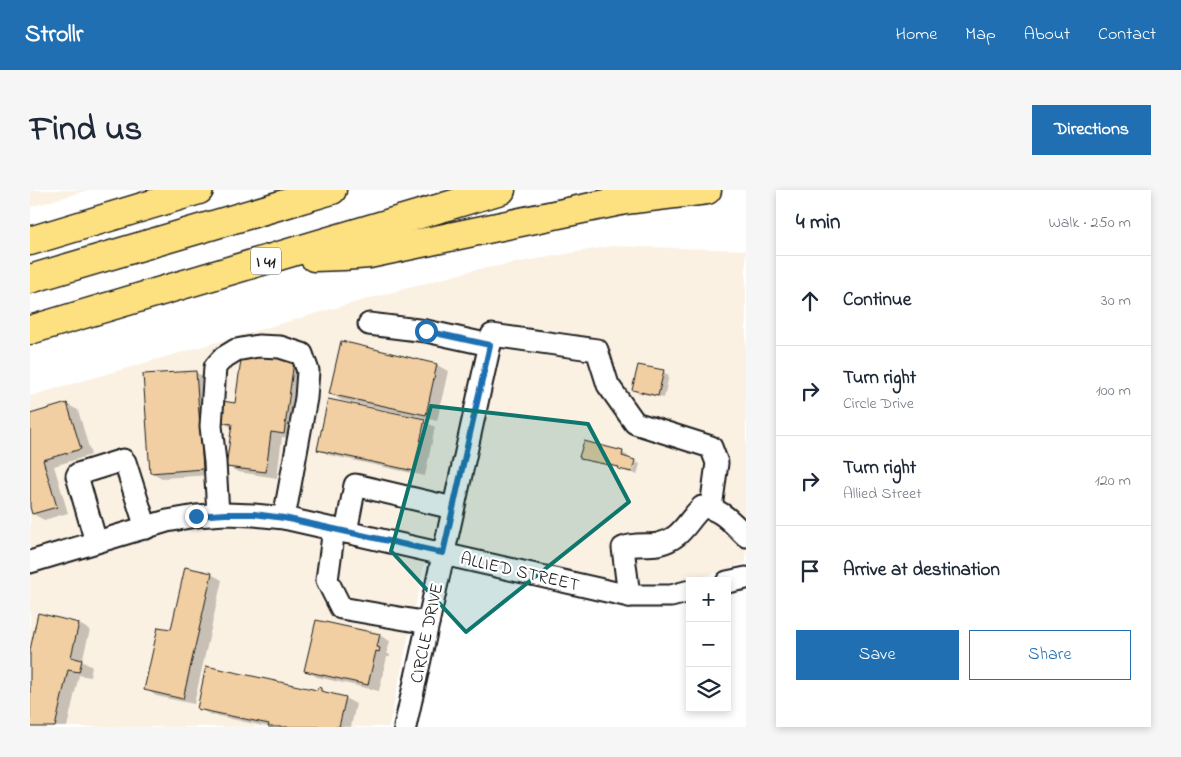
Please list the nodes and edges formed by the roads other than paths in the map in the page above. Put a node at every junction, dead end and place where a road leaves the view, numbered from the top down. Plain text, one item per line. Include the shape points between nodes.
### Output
1 (199, 190) edge
2 (332, 190) edge
3 (501, 190) edge
4 (707, 190) edge
5 (30, 241) edge
6 (285, 256) junction
7 (30, 279) edge
8 (368, 324) dead end
9 (30, 330) edge
10 (491, 340) junction
11 (453, 508) junction
12 (711, 508) junction
13 (218, 514) junction
14 (284, 518) junction
15 (146, 528) junction
16 (340, 531) junction
17 (746, 536) edge
18 (96, 542) junction
19 (443, 553) junction
20 (30, 562) edge
21 (746, 578) edge
22 (731, 581) edge
23 (686, 592) edge
24 (629, 596) junction
25 (428, 623) junction
26 (405, 727) edge

1 - 5 highway
2 - 7 highway
3 - 6 highway, I 41
4 - 6 highway via 618,202 369,254
6 - 9 highway, I 41
8 - 10 street
10 - 11 street, CIRCLE DRIVE
10 - 12 street via 597,350 608,386 635,423 711,448 716,463
11 - 16 street via 356,486
11 - 19 street, CIRCLE DRIVE
12 - 17 street via 726,516
12 - 24 street via 702,507 685,529 671,539 623,548
13 - 14 street, ALLIED STREET
13 - 14 street via 211,426 215,367 222,358 236,350 272,346 302,354 308,371
13 - 15 street, ALLIED STREET
14 - 16 street, ALLIED STREET
15 - 18 street, ALLIED STREET
15 - 18 street via 122,460 78,474
16 - 19 street, ALLIED STREET
16 - 25 street via 326,580 342,608
18 - 20 street, ALLIED STREET
19 - 24 street, ALLIED STREET
19 - 25 street, CIRCLE DRIVE
21 - 22 street
23 - 24 street, ALLIED STREET via 671,596
25 - 26 street, CIRCLE DRIVE

